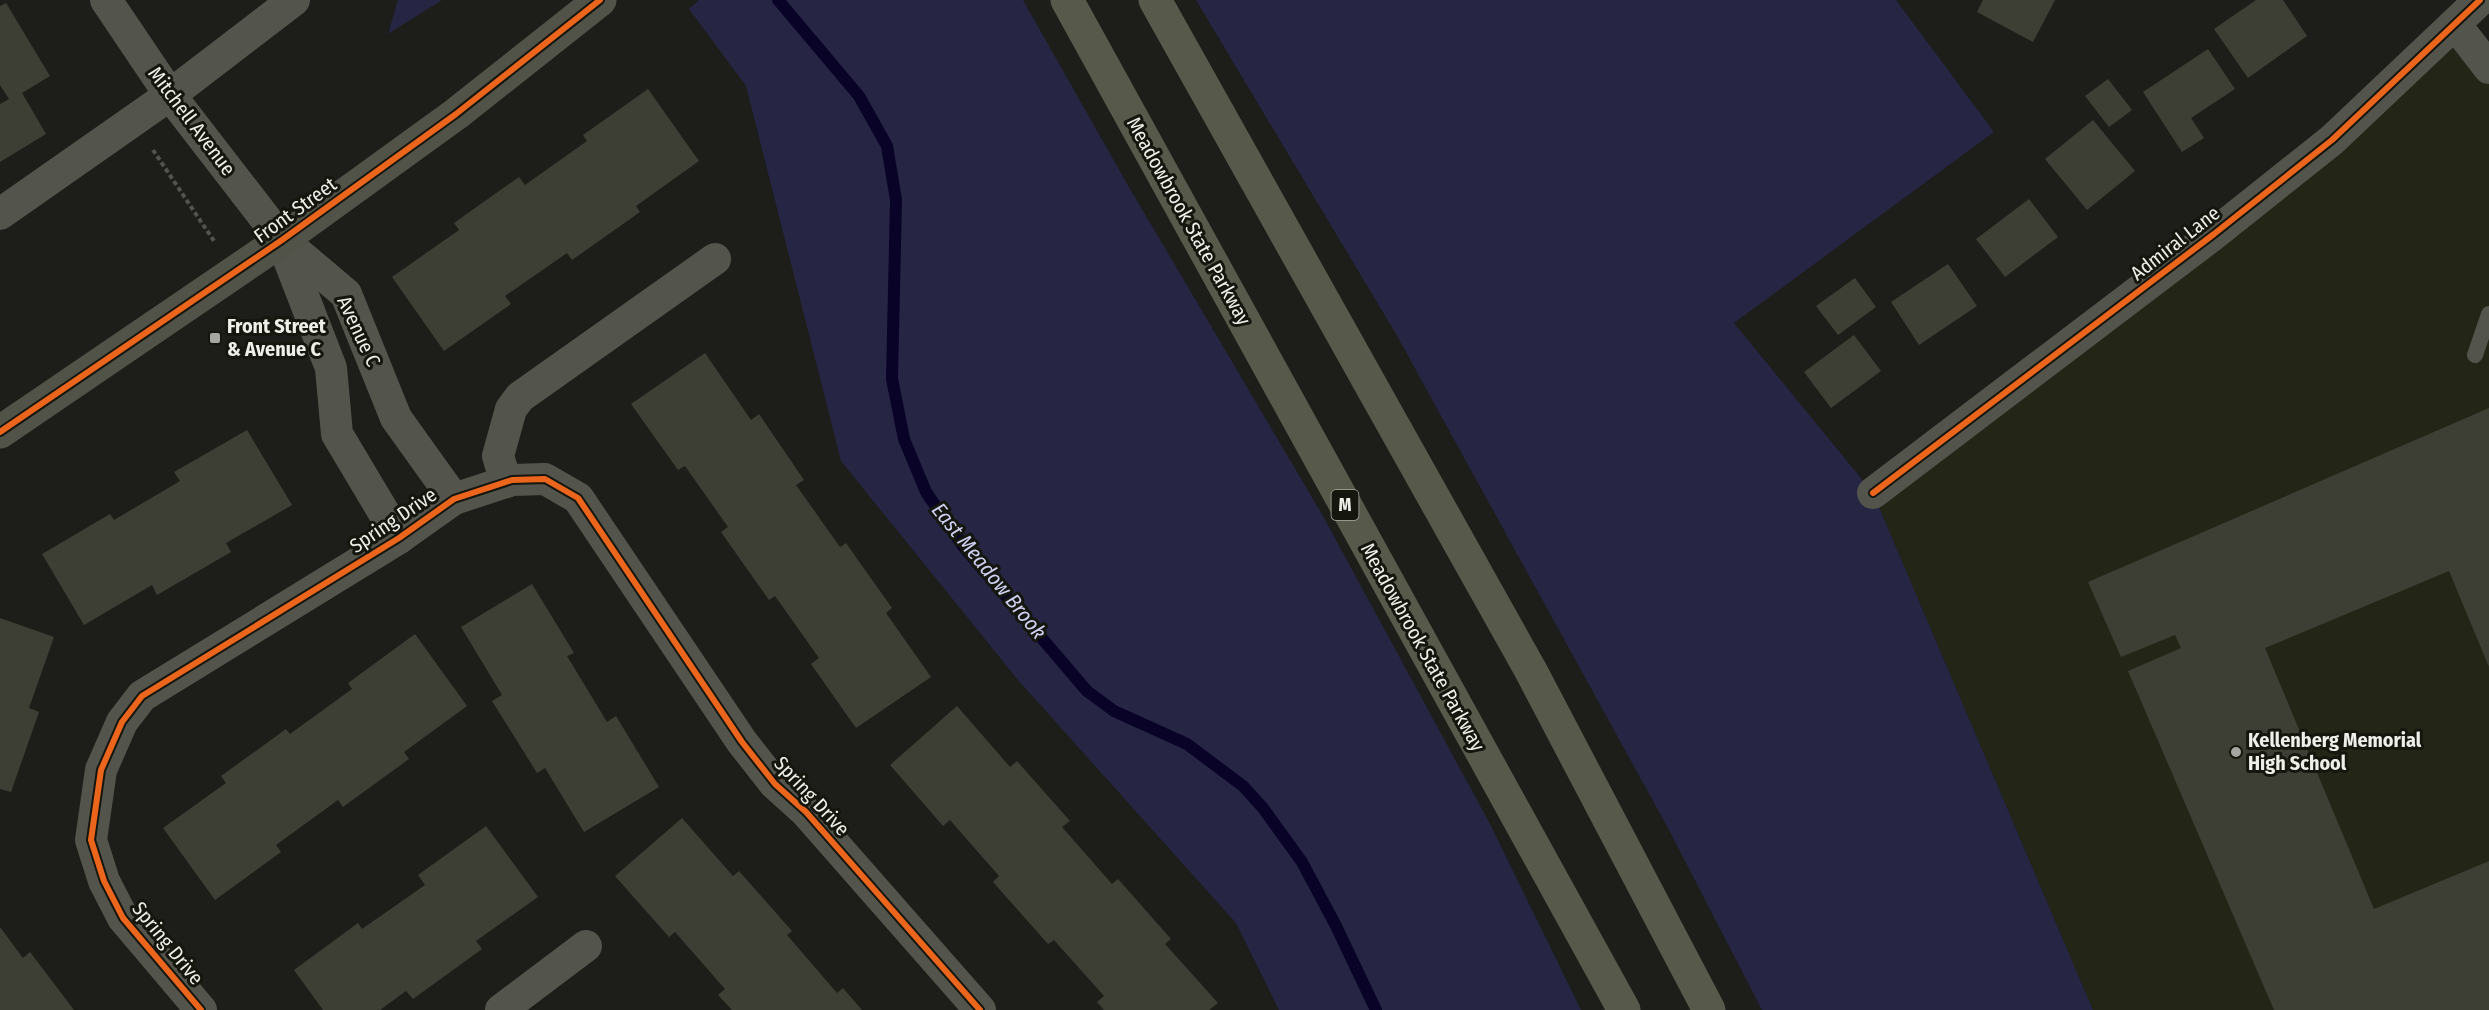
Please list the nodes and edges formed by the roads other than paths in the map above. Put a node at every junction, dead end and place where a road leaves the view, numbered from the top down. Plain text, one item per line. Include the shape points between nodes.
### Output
1 (106, 0) edge
2 (294, 0) edge
3 (600, 0) edge
4 (1067, 0) edge
5 (1155, 0) edge
6 (2480, 0) edge
7 (2455, 24) junction
8 (2489, 68) edge
9 (170, 94) junction
10 (0, 214) edge
11 (282, 240) junction
12 (715, 259) dead end
13 (2489, 314) edge
14 (2475, 355) dead end
15 (0, 432) edge
16 (506, 482) junction
17 (1873, 493) dead end
18 (454, 499) junction
19 (399, 538) junction
20 (586, 946) dead end
21 (201, 1010) edge
22 (501, 1010) edge
23 (980, 1010) edge
24 (1623, 1010) edge
25 (1709, 1010) edge

1 - 9 street, Mitchell Avenue
2 - 9 street
3 - 11 main road, Front Street via 456,114
4 - 24 highway, Meadowbrook State Parkway / M
5 - 25 highway via 1531,671
6 - 7 street, Admiral Lane
7 - 8 street
7 - 17 street, Admiral Lane via 2332,140
9 - 10 street
9 - 11 street, Mitchell Avenue
11 - 15 main road, Front Street
11 - 18 street, Avenue C via 346,294 396,418
11 - 19 street, Avenue C via 331,368 337,434
12 - 16 street via 520,397 512,409 498,456
13 - 14 lane
16 - 18 street, Spring Drive
16 - 23 street, Spring Drive via 545,480 578,498 742,742 775,784 806,812
18 - 19 street, Spring Drive
19 - 21 street, Spring Drive via 142,696 123,722 101,770 92,840 104,881 123,918
20 - 22 street

